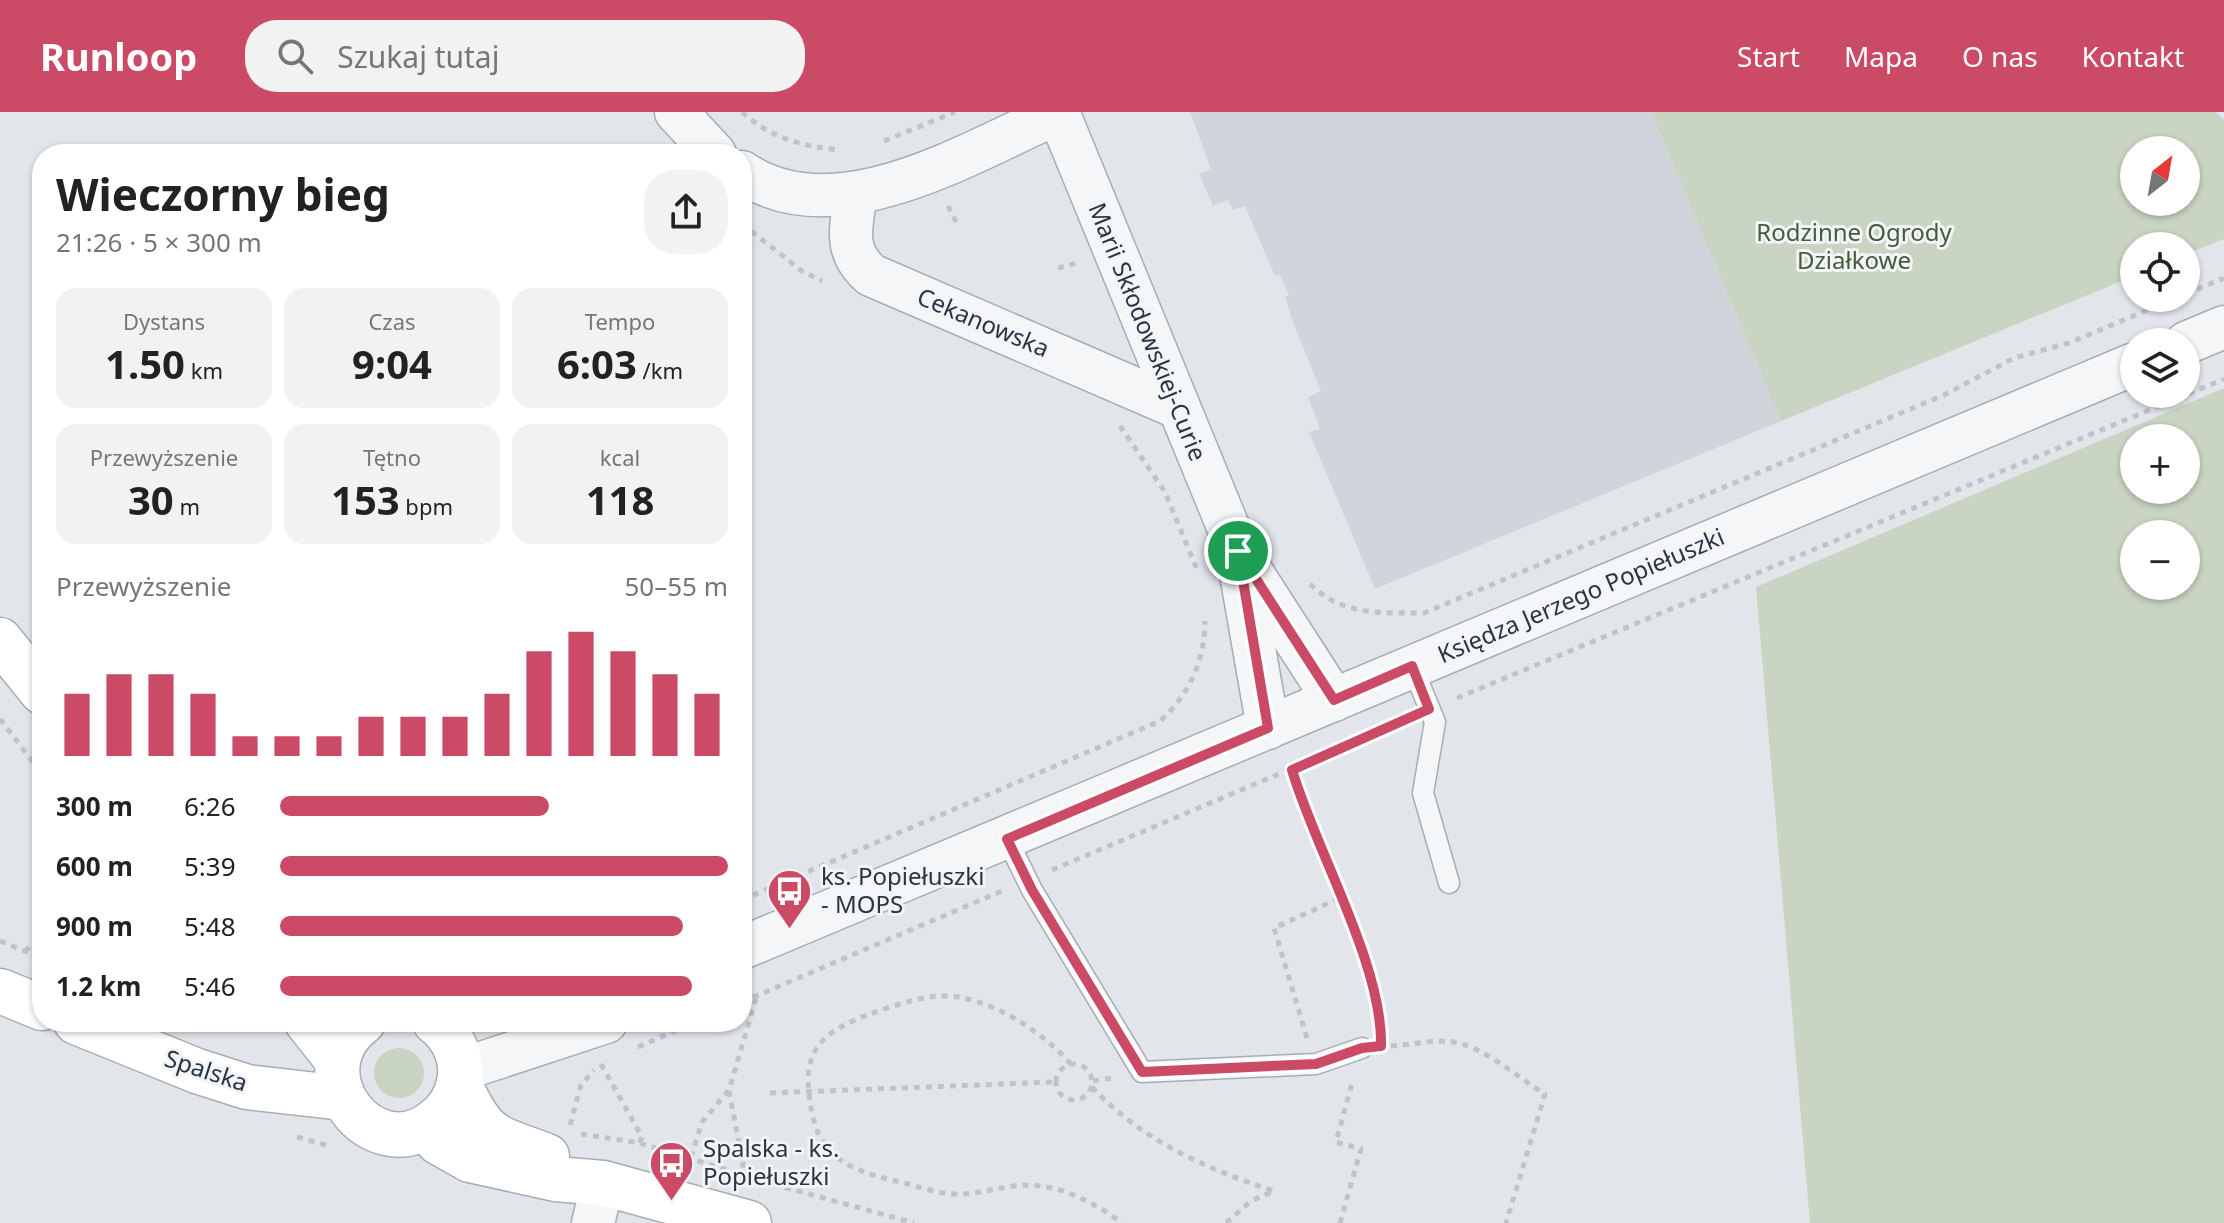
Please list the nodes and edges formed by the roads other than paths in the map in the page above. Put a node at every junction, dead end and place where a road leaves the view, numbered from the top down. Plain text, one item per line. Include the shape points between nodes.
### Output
1 (676, 112) edge
2 (1058, 112) edge
3 (706, 144) edge
4 (752, 179) edge
5 (856, 194) junction
6 (2224, 327) edge
7 (2200, 337) edge
8 (2120, 370) edge
9 (1177, 407) junction
10 (1238, 551) junction
11 (0, 640) edge
12 (1412, 666) junction
13 (32, 680) edge
14 (1334, 700) junction
15 (1268, 728) junction
16 (1007, 839) junction
17 (1449, 883) dead end
18 (752, 946) edge
19 (0, 991) edge
20 (32, 1004) edge
21 (101, 1032) edge
22 (313, 1032) edge
23 (354, 1032) edge
24 (445, 1032) edge
25 (617, 1043) edge
26 (1371, 1047) road end
27 (460, 1076) junction
28 (340, 1079) junction
29 (427, 1127) junction
30 (598, 1203) edge
31 (749, 1223) edge

1 - 3 street
2 - 5 street via 905,181
2 - 9 street, Marii Skłodowskiej-Curie
4 - 5 street via 805,195
5 - 9 street, Cekanowska via 849,246 871,275
6 - 7 street
8 - 12 street, Księdza Jerzego Popiełuszki
9 - 10 street, Marii Skłodowskiej-Curie
10 - 14 street, Marii Skłodowskiej-Curie
10 - 15 street, Marii Skłodowskiej-Curie
11 - 13 street
12 - 14 street, Księdza Jerzego Popiełuszki
12 - 17 lane via 1435,722 1423,793
14 - 15 street, Księdza Jerzego Popiełuszki
15 - 16 street, Księdza Jerzego Popiełuszki
16 - 18 street, Księdza Jerzego Popiełuszki
16 - 26 lane via 1142,1072 1316,1064
19 - 20 street
21 - 28 street, Spalska via 247,1087
22 - 28 street
23 - 28 street via 344,1043
24 - 27 street
25 - 27 street
27 - 29 street via 454,1101
27 - 30 street via 477,1122 496,1137 561,1161
28 - 29 street via 354,1115 370,1126 388,1133
29 - 30 street via 438,1142 470,1160 556,1179
30 - 31 street

